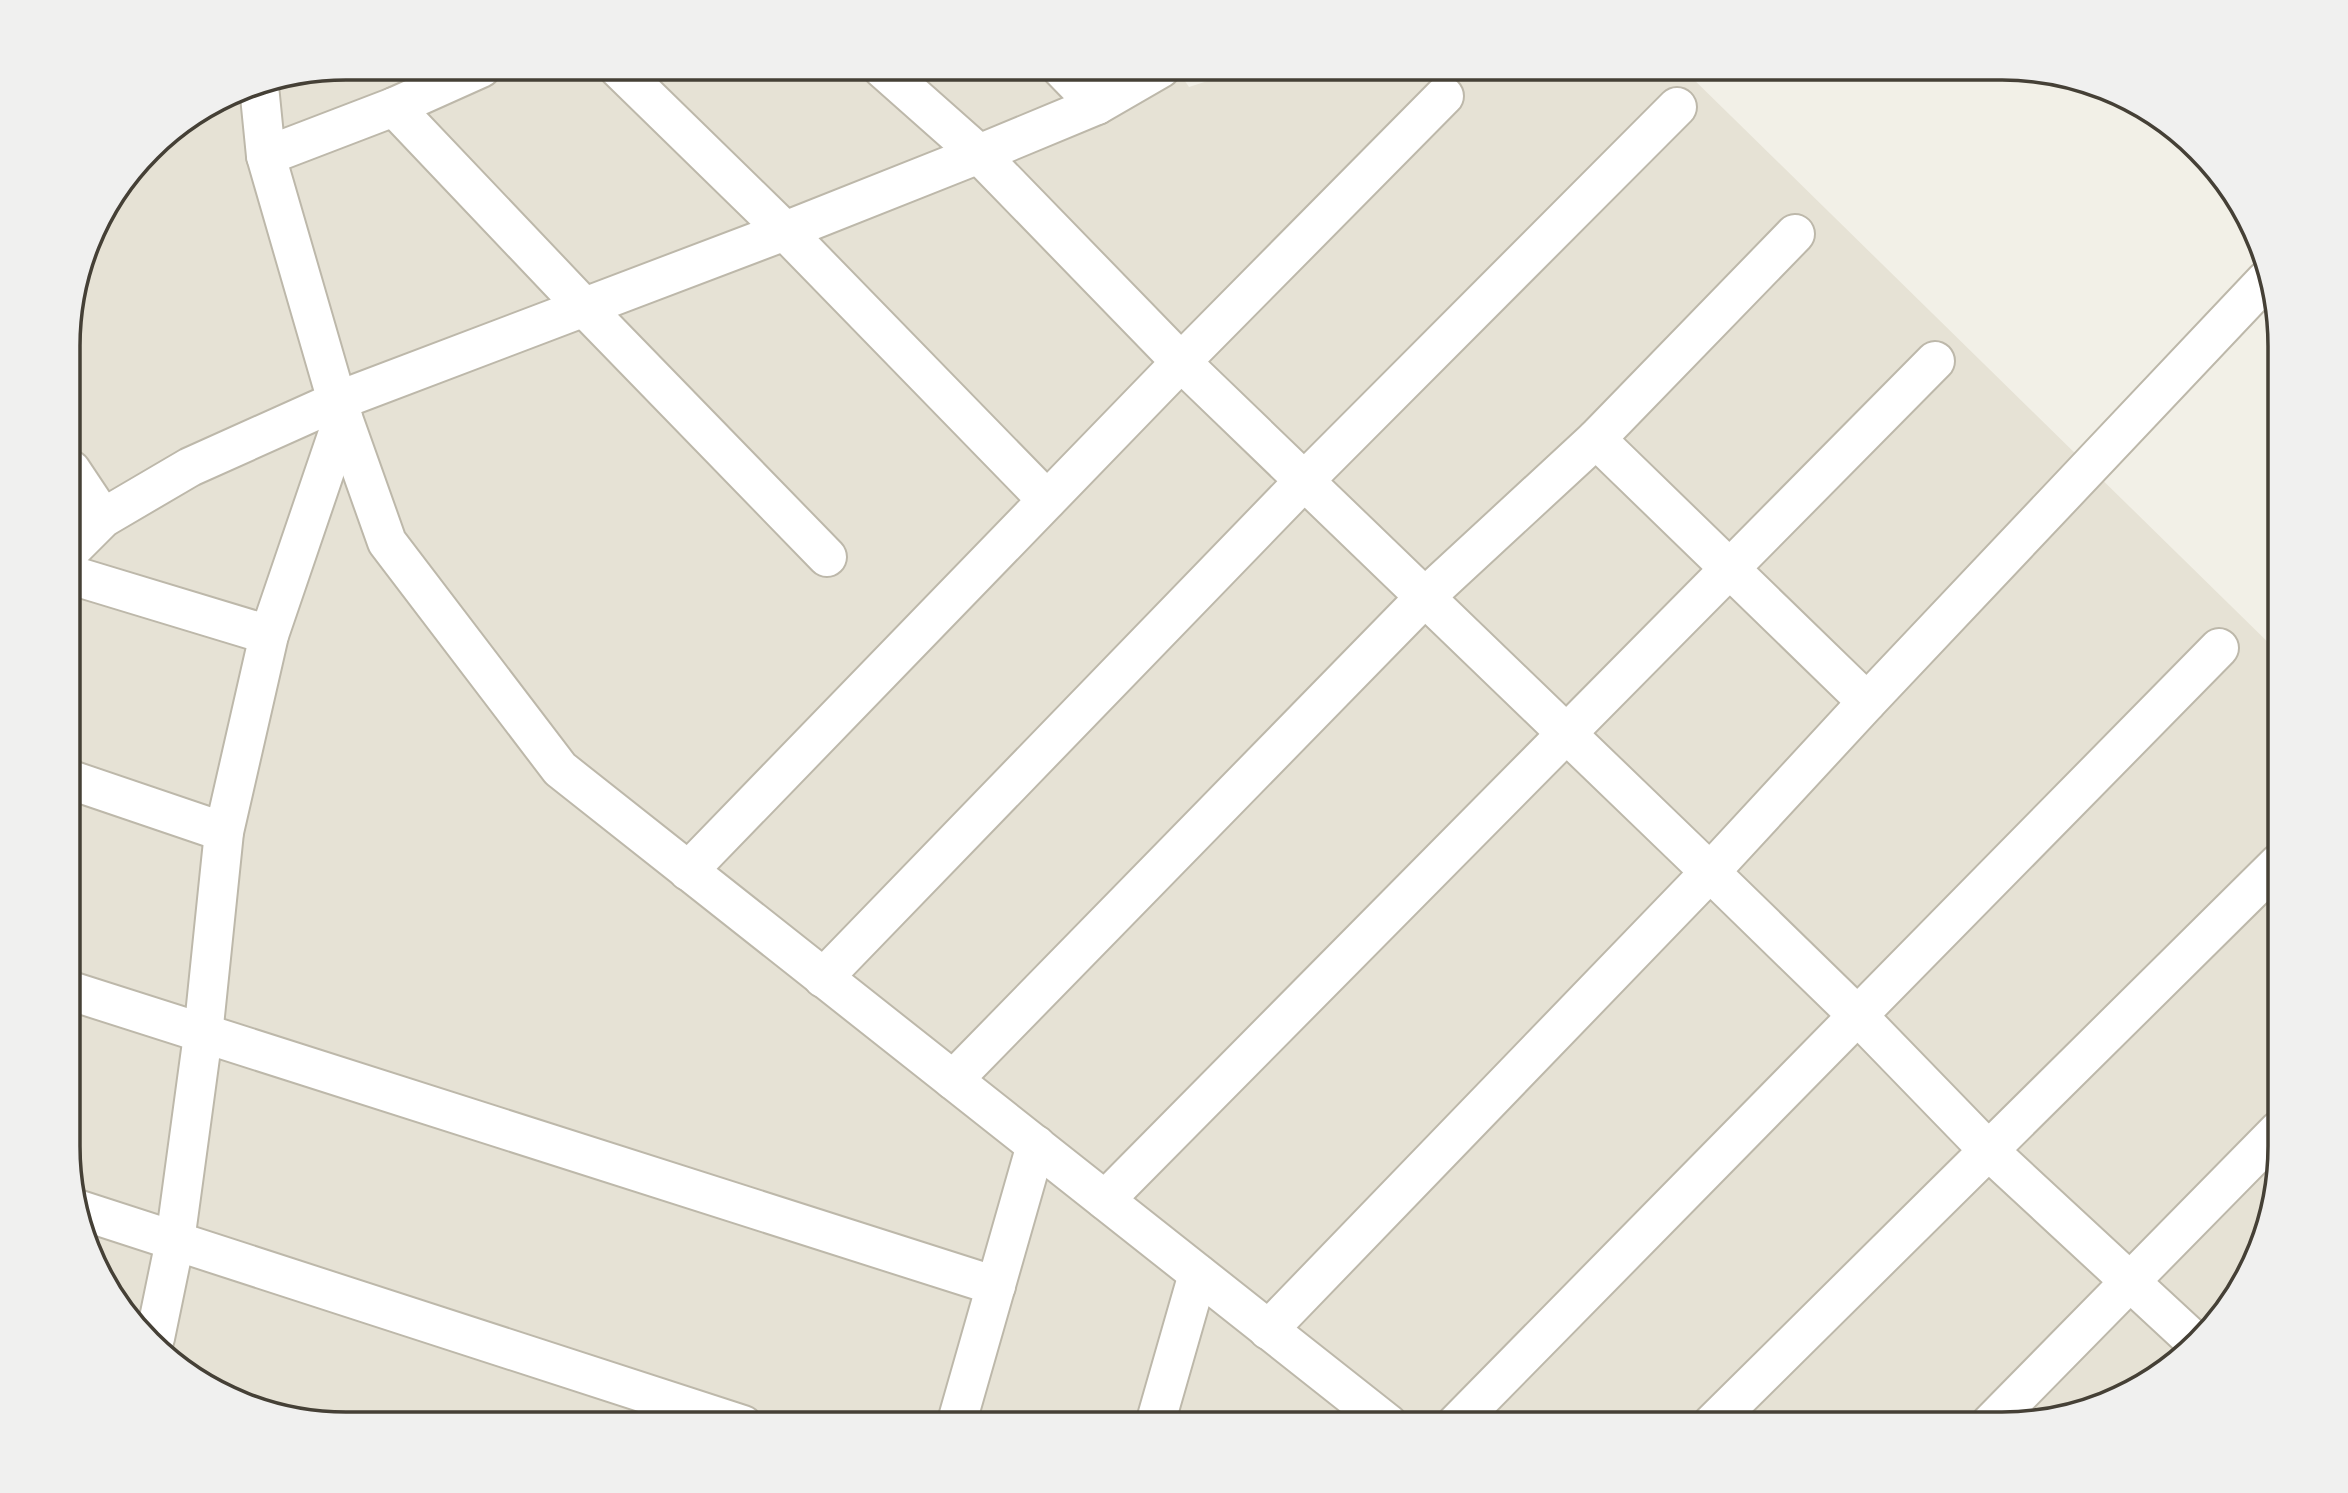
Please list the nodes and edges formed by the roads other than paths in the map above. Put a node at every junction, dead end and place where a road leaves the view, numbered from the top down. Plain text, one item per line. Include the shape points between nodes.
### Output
1 (454, 80) edge
2 (630, 80) edge
3 (896, 80) edge
4 (1073, 80) edge
5 (1140, 80) edge
6 (260, 95) edge
7 (1444, 96) dead end
8 (1097, 105) junction
9 (394, 107) junction
10 (1677, 107) dead end
11 (979, 154) junction
12 (266, 156) junction
13 (785, 232) junction
14 (1795, 234) dead end
15 (2260, 286) edge
16 (583, 306) junction
17 (1935, 361) dead end
18 (1181, 362) junction
19 (340, 410) junction
20 (1596, 439) junction
21 (1304, 481) junction
22 (80, 484) edge
23 (1047, 500) junction
24 (103, 518) junction
25 (80, 541) edge
26 (827, 557) dead end
27 (1730, 570) junction
28 (80, 578) edge
29 (1425, 597) junction
30 (269, 635) junction
31 (2220, 648) dead end
32 (1867, 702) junction
33 (1567, 734) junction
34 (80, 783) edge
35 (224, 832) junction
36 (688, 871) junction
37 (1710, 872) junction
38 (2268, 874) edge
39 (823, 978) junction
40 (80, 994) edge
41 (1859, 1017) junction
42 (203, 1035) junction
43 (953, 1080) junction
44 (2268, 1141) edge
45 (1036, 1145) junction
46 (1989, 1152) junction
47 (1105, 1200) junction
48 (90, 1213) edge
49 (175, 1241) junction
50 (1198, 1274) junction
51 (2129, 1281) junction
52 (996, 1286) junction
53 (1268, 1330) junction
54 (156, 1331) edge
55 (2188, 1335) edge
56 (703, 1412) edge
57 (959, 1412) edge
58 (1158, 1412) edge
59 (1364, 1412) edge
60 (1468, 1412) edge
61 (1724, 1412) edge
62 (2002, 1412) edge

1 - 9 street
2 - 13 street
3 - 11 street
4 - 8 street
5 - 8 street
6 - 12 street
7 - 18 street
8 - 11 street
9 - 12 street
9 - 16 street
10 - 21 street
11 - 13 street
11 - 18 street
12 - 19 street
13 - 16 street
13 - 23 street
14 - 20 street
15 - 32 street
16 - 19 street
16 - 26 street
17 - 27 street
18 - 21 street
18 - 23 street
19 - 24 street via 190,467
19 - 30 street
19 - 36 street via 387,542 560,769
20 - 27 street
20 - 29 street
21 - 29 street
21 - 39 street
22 - 24 street
23 - 36 street
24 - 25 street
27 - 32 street
27 - 33 street
28 - 30 street
29 - 33 street
29 - 43 street
30 - 35 street
31 - 41 street
32 - 37 street
33 - 37 street
33 - 47 street
34 - 35 street
35 - 42 street
36 - 39 street
37 - 41 street
37 - 53 street
38 - 46 street
39 - 43 street
40 - 42 street
41 - 46 street
41 - 60 street
42 - 49 street
42 - 52 street
43 - 45 street
44 - 51 street
45 - 47 street
45 - 52 street
46 - 51 street
46 - 61 street
47 - 50 street
48 - 49 street
49 - 54 street
49 - 56 street
50 - 53 street
50 - 58 street
51 - 55 street
51 - 62 street
52 - 57 street
53 - 59 street

